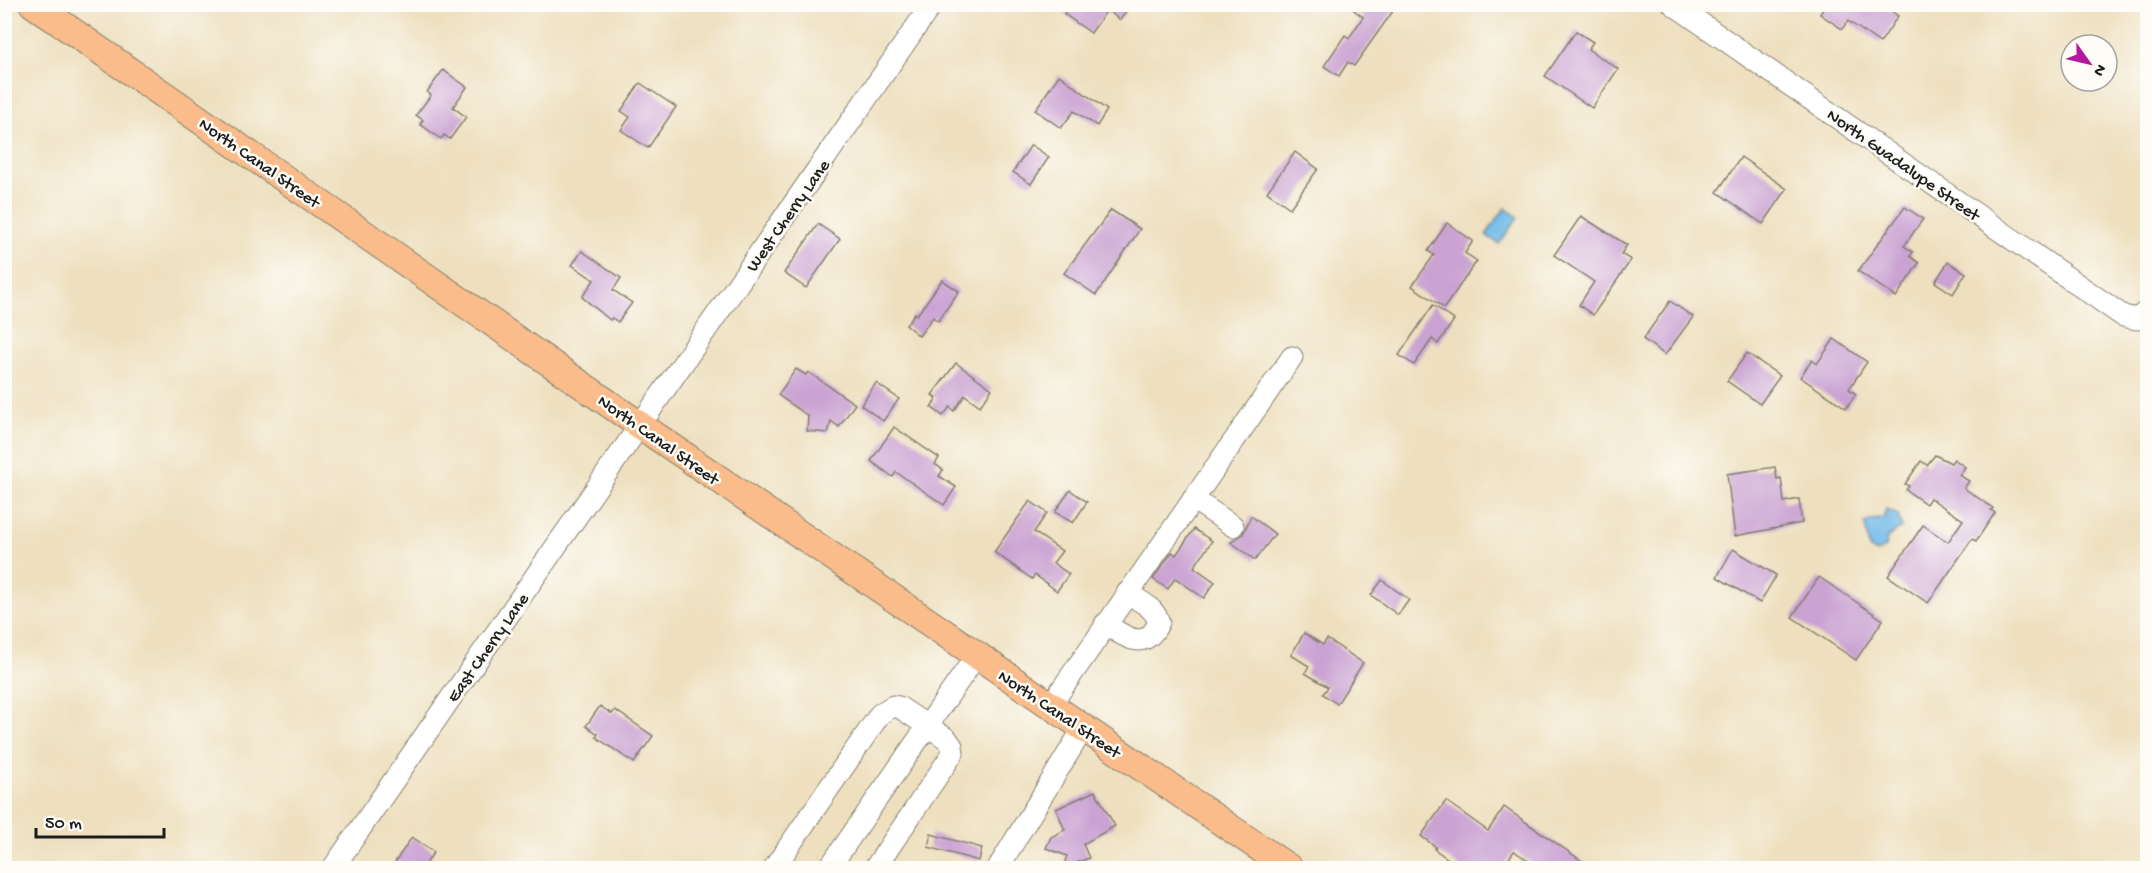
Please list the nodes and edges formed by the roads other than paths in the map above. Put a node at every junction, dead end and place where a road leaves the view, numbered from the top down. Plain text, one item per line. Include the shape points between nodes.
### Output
1 (33, 4) edge
2 (932, 4) edge
3 (1673, 4) edge
4 (2142, 315) edge
5 (1292, 357) dead end
6 (641, 426) junction
7 (1193, 499) junction
8 (1233, 526) dead end
9 (1127, 593) junction
10 (1105, 624) junction
11 (976, 656) junction
12 (1050, 706) junction
13 (927, 726) junction
14 (1083, 729) junction
15 (333, 868) edge
16 (774, 868) edge
17 (829, 868) edge
18 (875, 868) edge
19 (998, 868) edge
20 (1289, 868) edge

1 - 6 main road, North Canal Street
2 - 6 street, West Cherry Lane
3 - 4 street, North Guadalupe Street via 2123,316
5 - 7 street
6 - 11 main road, North Canal Street
6 - 15 street, East Cherry Lane
7 - 8 street
7 - 9 street
9 - 10 street
9 - 10 street via 1152,608 1159,622 1155,631 1145,640 1135,641
10 - 12 street
11 - 12 main road, North Canal Street
11 - 13 street
12 - 14 main road, North Canal Street
13 - 16 street via 899,707 887,707
13 - 17 street
13 - 18 street via 947,740 953,753
14 - 19 street
14 - 20 main road, North Canal Street

